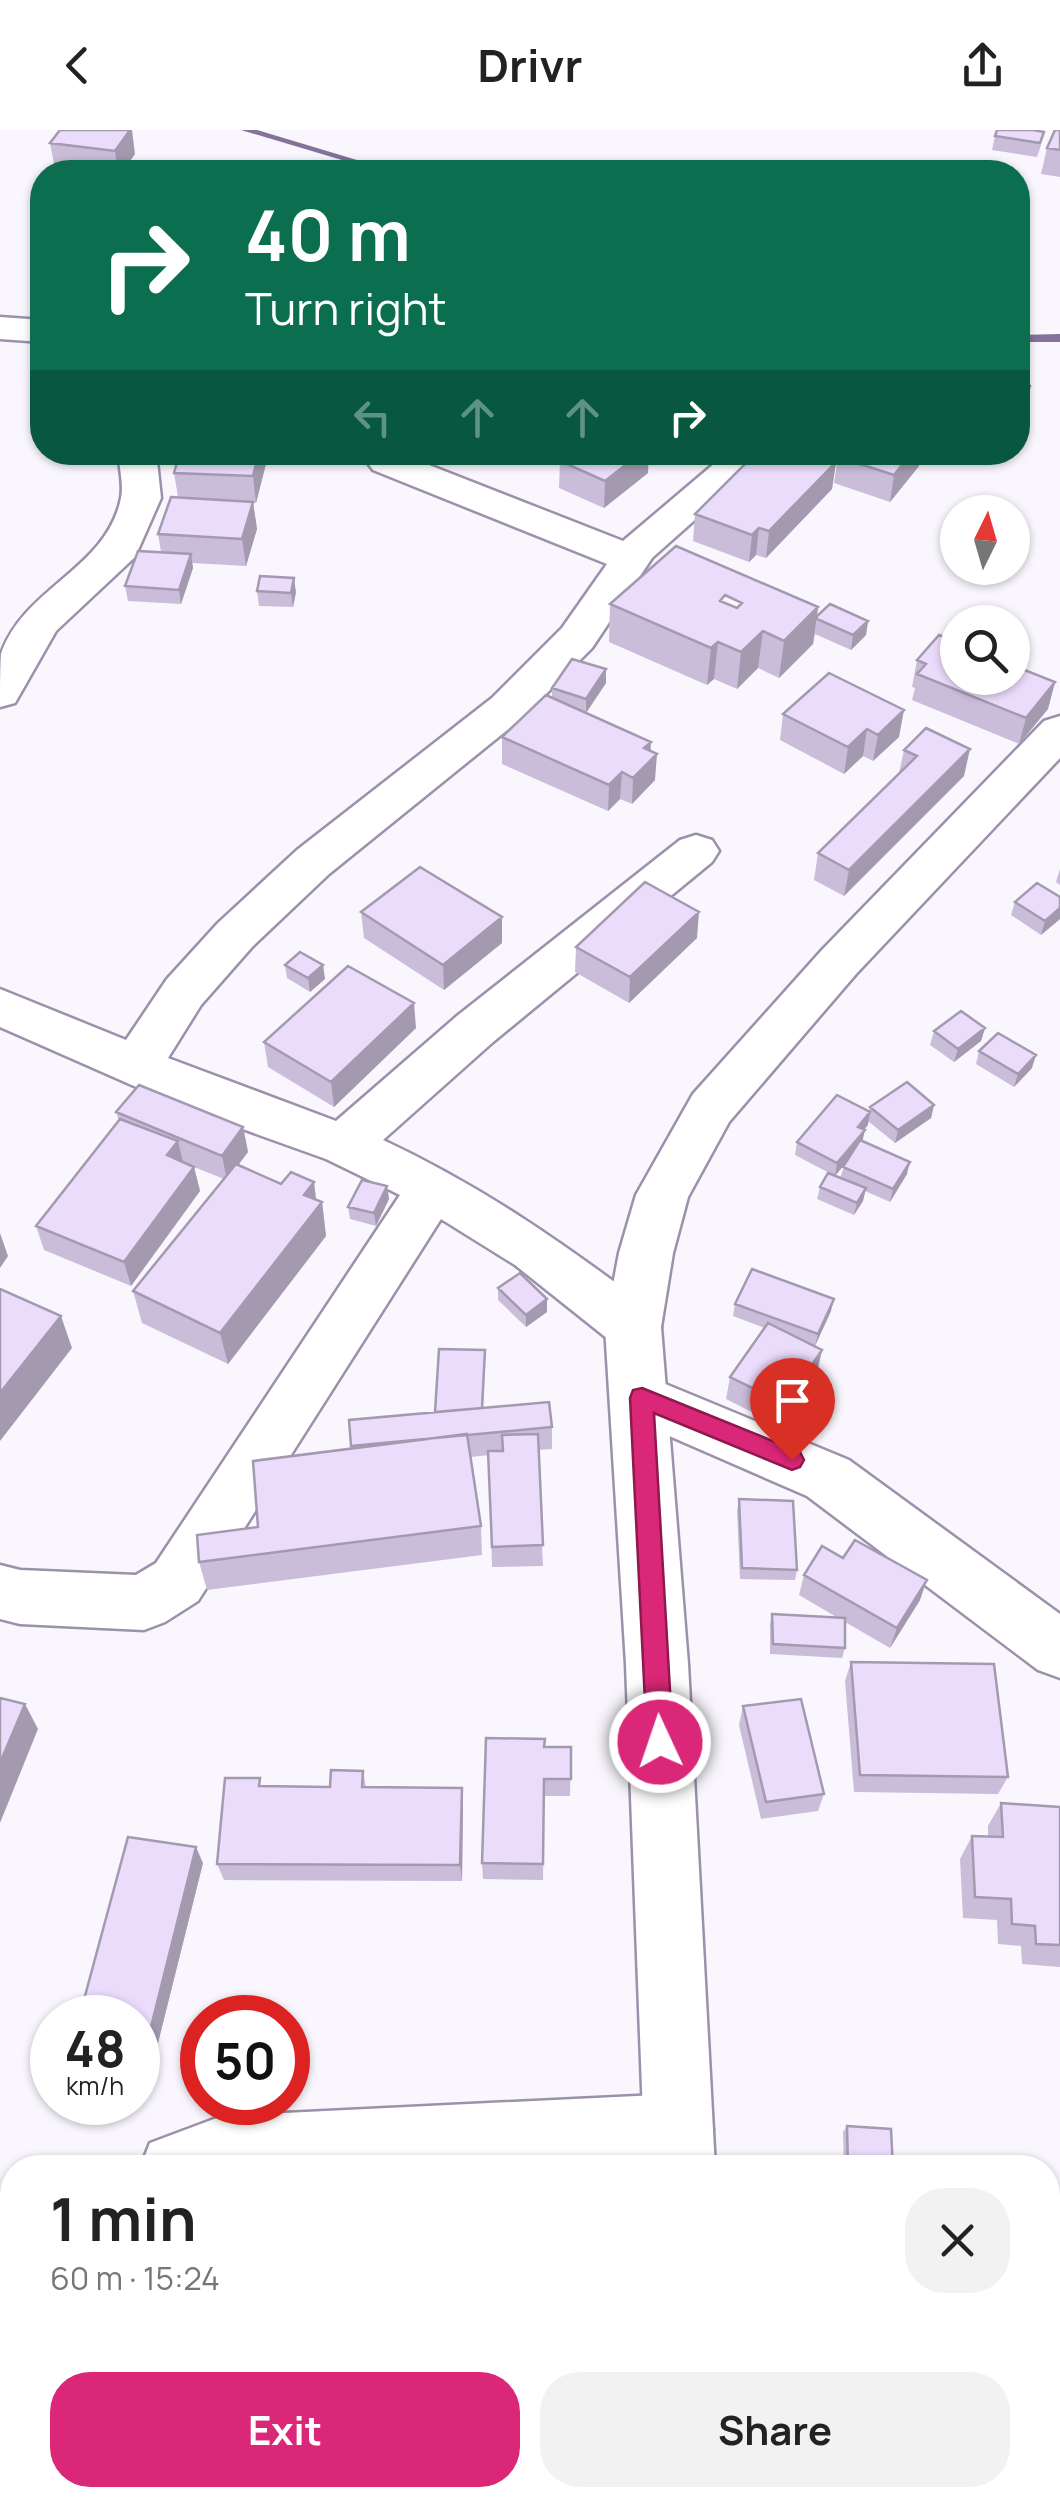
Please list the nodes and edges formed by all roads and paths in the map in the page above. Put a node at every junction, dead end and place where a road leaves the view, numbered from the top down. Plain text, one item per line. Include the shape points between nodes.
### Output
1 (0, 328) edge
2 (30, 330) edge
3 (138, 465) edge
4 (395, 465) edge
5 (737, 465) edge
6 (632, 559) junction
7 (0, 693) edge
8 (1060, 731) edge
9 (696, 851) dead end
10 (0, 1006) edge
11 (138, 1063) junction
12 (344, 1145) junction
13 (433, 1188) junction
14 (633, 1327) junction
15 (642, 1398) junction
16 (0, 1592) edge
17 (1060, 1650) edge
18 (679, 2148) edge
19 (211, 2155) edge

1 - 2 street
3 - 7 street via 141,498 116,556 39,624
4 - 6 street
5 - 6 street
6 - 11 street via 577,638 507,708 314,862 235,935 184,992
8 - 14 street via 838,962 711,1108 662,1195
9 - 12 street via 475,1028
10 - 11 street
11 - 12 street via 202,1094
12 - 13 street
13 - 14 street via 534,1250
13 - 16 street via 177,1582 144,1603
14 - 15 street
15 - 17 street via 828,1478
15 - 18 street
18 - 19 street

